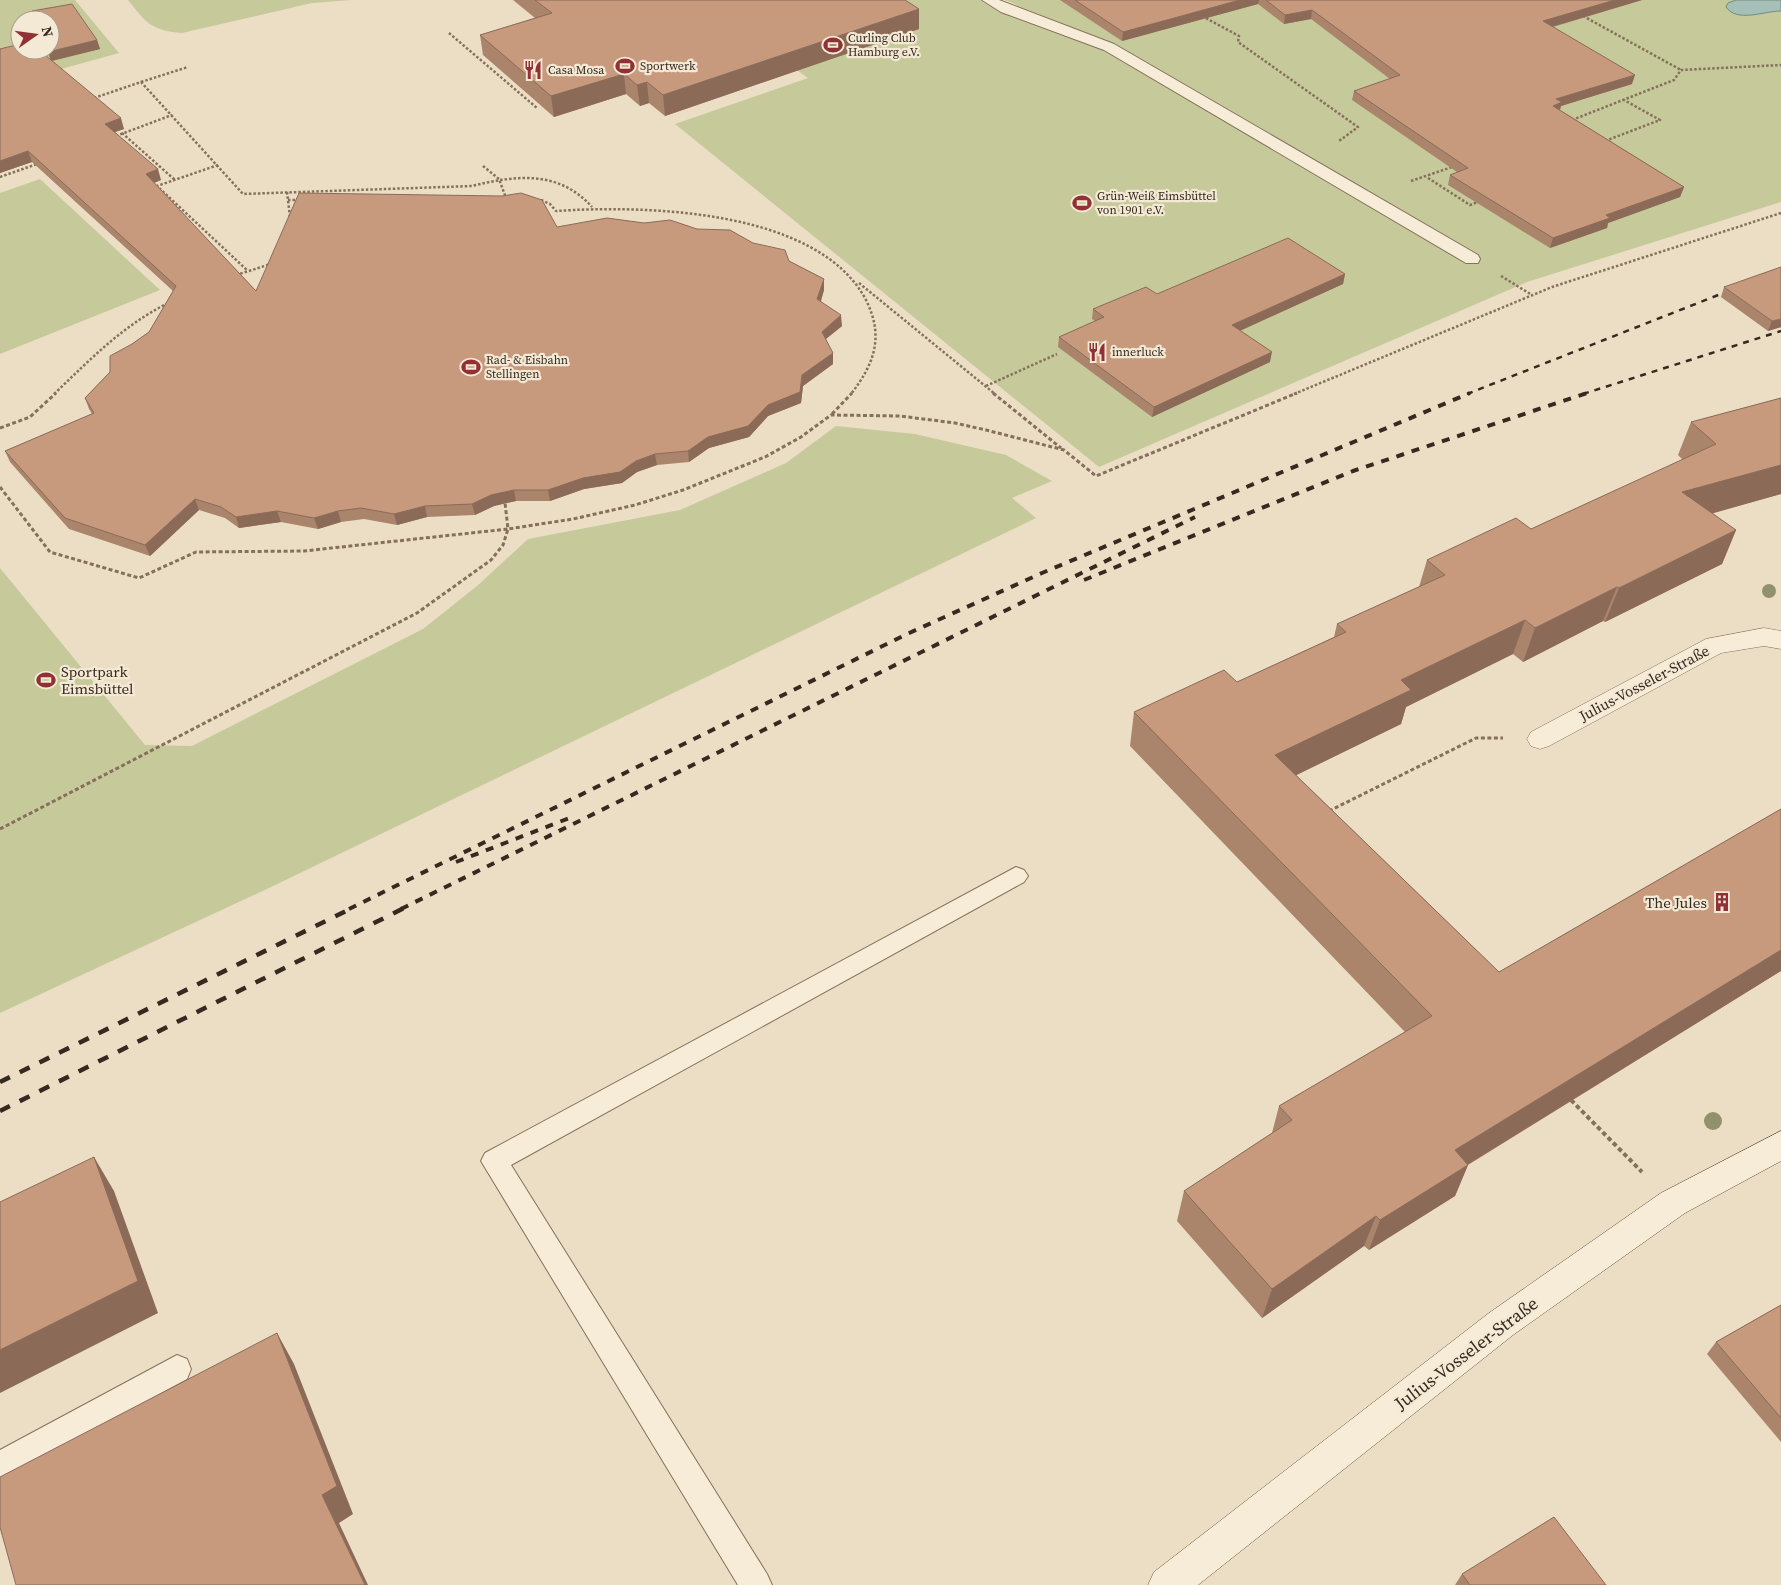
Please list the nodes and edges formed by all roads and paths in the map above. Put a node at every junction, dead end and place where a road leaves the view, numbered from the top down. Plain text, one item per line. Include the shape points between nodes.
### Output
1 (989, 0) edge
2 (1579, 13) edge
3 (1201, 15) edge
4 (449, 33) dead end
5 (1781, 64) edge
6 (188, 67) dead end
7 (1681, 70) junction
8 (509, 78) edge
9 (503, 79) junction
10 (141, 82) junction
11 (94, 98) edge
12 (1624, 100) junction
13 (537, 108) edge
14 (172, 115) junction
15 (1570, 121) edge
16 (122, 133) junction
17 (114, 136) edge
18 (1338, 142) dead end
19 (1599, 143) edge
20 (44, 162) edge
21 (1463, 163) edge
22 (218, 165) junction
23 (483, 166) dead end
24 (1428, 177) junction
25 (0, 178) edge
26 (499, 179) junction
27 (176, 180) junction
28 (1409, 182) dead end
29 (287, 192) junction
30 (506, 198) junction
31 (515, 198) edge
32 (1488, 198) edge
33 (538, 199) edge
34 (288, 200) junction
35 (308, 200) edge
36 (499, 200) edge
37 (592, 207) junction
38 (1781, 213) edge
39 (290, 219) edge
40 (1472, 259) dead end
41 (275, 263) edge
42 (248, 271) junction
43 (230, 278) edge
44 (854, 280) junction
45 (174, 300) edge
46 (1057, 354) dead end
47 (985, 386) junction
48 (831, 415) junction
49 (0, 428) edge
50 (1064, 450) junction
51 (0, 487) edge
52 (505, 503) edge
53 (508, 529) junction
54 (1781, 640) edge
55 (1540, 739) joint
56 (1321, 814) edge
57 (0, 829) edge
58 (1016, 876) dead end
59 (1571, 1100) edge
60 (1781, 1145) edge
61 (1673, 1202) junction
62 (177, 1369) dead end
63 (0, 1466) edge
64 (756, 1585) edge
65 (1167, 1585) edge

1 - 40 lane via 1108,47
2 - 7 path
3 - 18 path via 1239,36 1238,42 1358,127
4 - 9 path
5 - 7 path
6 - 10 path
7 - 12 path via 1674,80
8 - 9 path
9 - 13 path
10 - 11 path
10 - 14 path
12 - 15 path
12 - 19 path via 1660,120
14 - 16 path
14 - 22 path
16 - 17 path
16 - 27 path
20 - 25 path
21 - 24 path
22 - 27 path
22 - 29 path via 243,194
23 - 26 path
24 - 28 path
24 - 32 path via 1470,205
26 - 29 path via 472,186
26 - 30 path
26 - 37 path via 529,178 562,183 576,189
27 - 42 path via 157,186
29 - 34 path
30 - 31 path
30 - 36 path
33 - 37 path via 556,211
34 - 35 path
34 - 39 path
37 - 44 path via 684,212 765,230 807,245 840,266
38 - 50 path via 1552,287 1096,476
41 - 42 path
42 - 43 path
44 - 47 path
44 - 48 path via 871,308 878,330 874,355 851,396
45 - 49 path via 116,335 30,417
46 - 47 path
47 - 50 path
48 - 50 path via 900,416 955,423
48 - 53 path via 801,437 764,457 684,490 574,519
51 - 53 path via 50,552 139,578 196,552 304,551
52 - 53 path
53 - 57 path via 503,545 490,560 417,613
54 - 55 street, Julius-Vosseler-Straße via 1764,637 1716,645
55 - 56 path via 1476,738
58 - 64 lane via 494,1161
59 - 61 path
60 - 61 street, Julius-Vosseler-Straße
61 - 65 street, Julius-Vosseler-Straße via 1501,1324
62 - 63 lane

